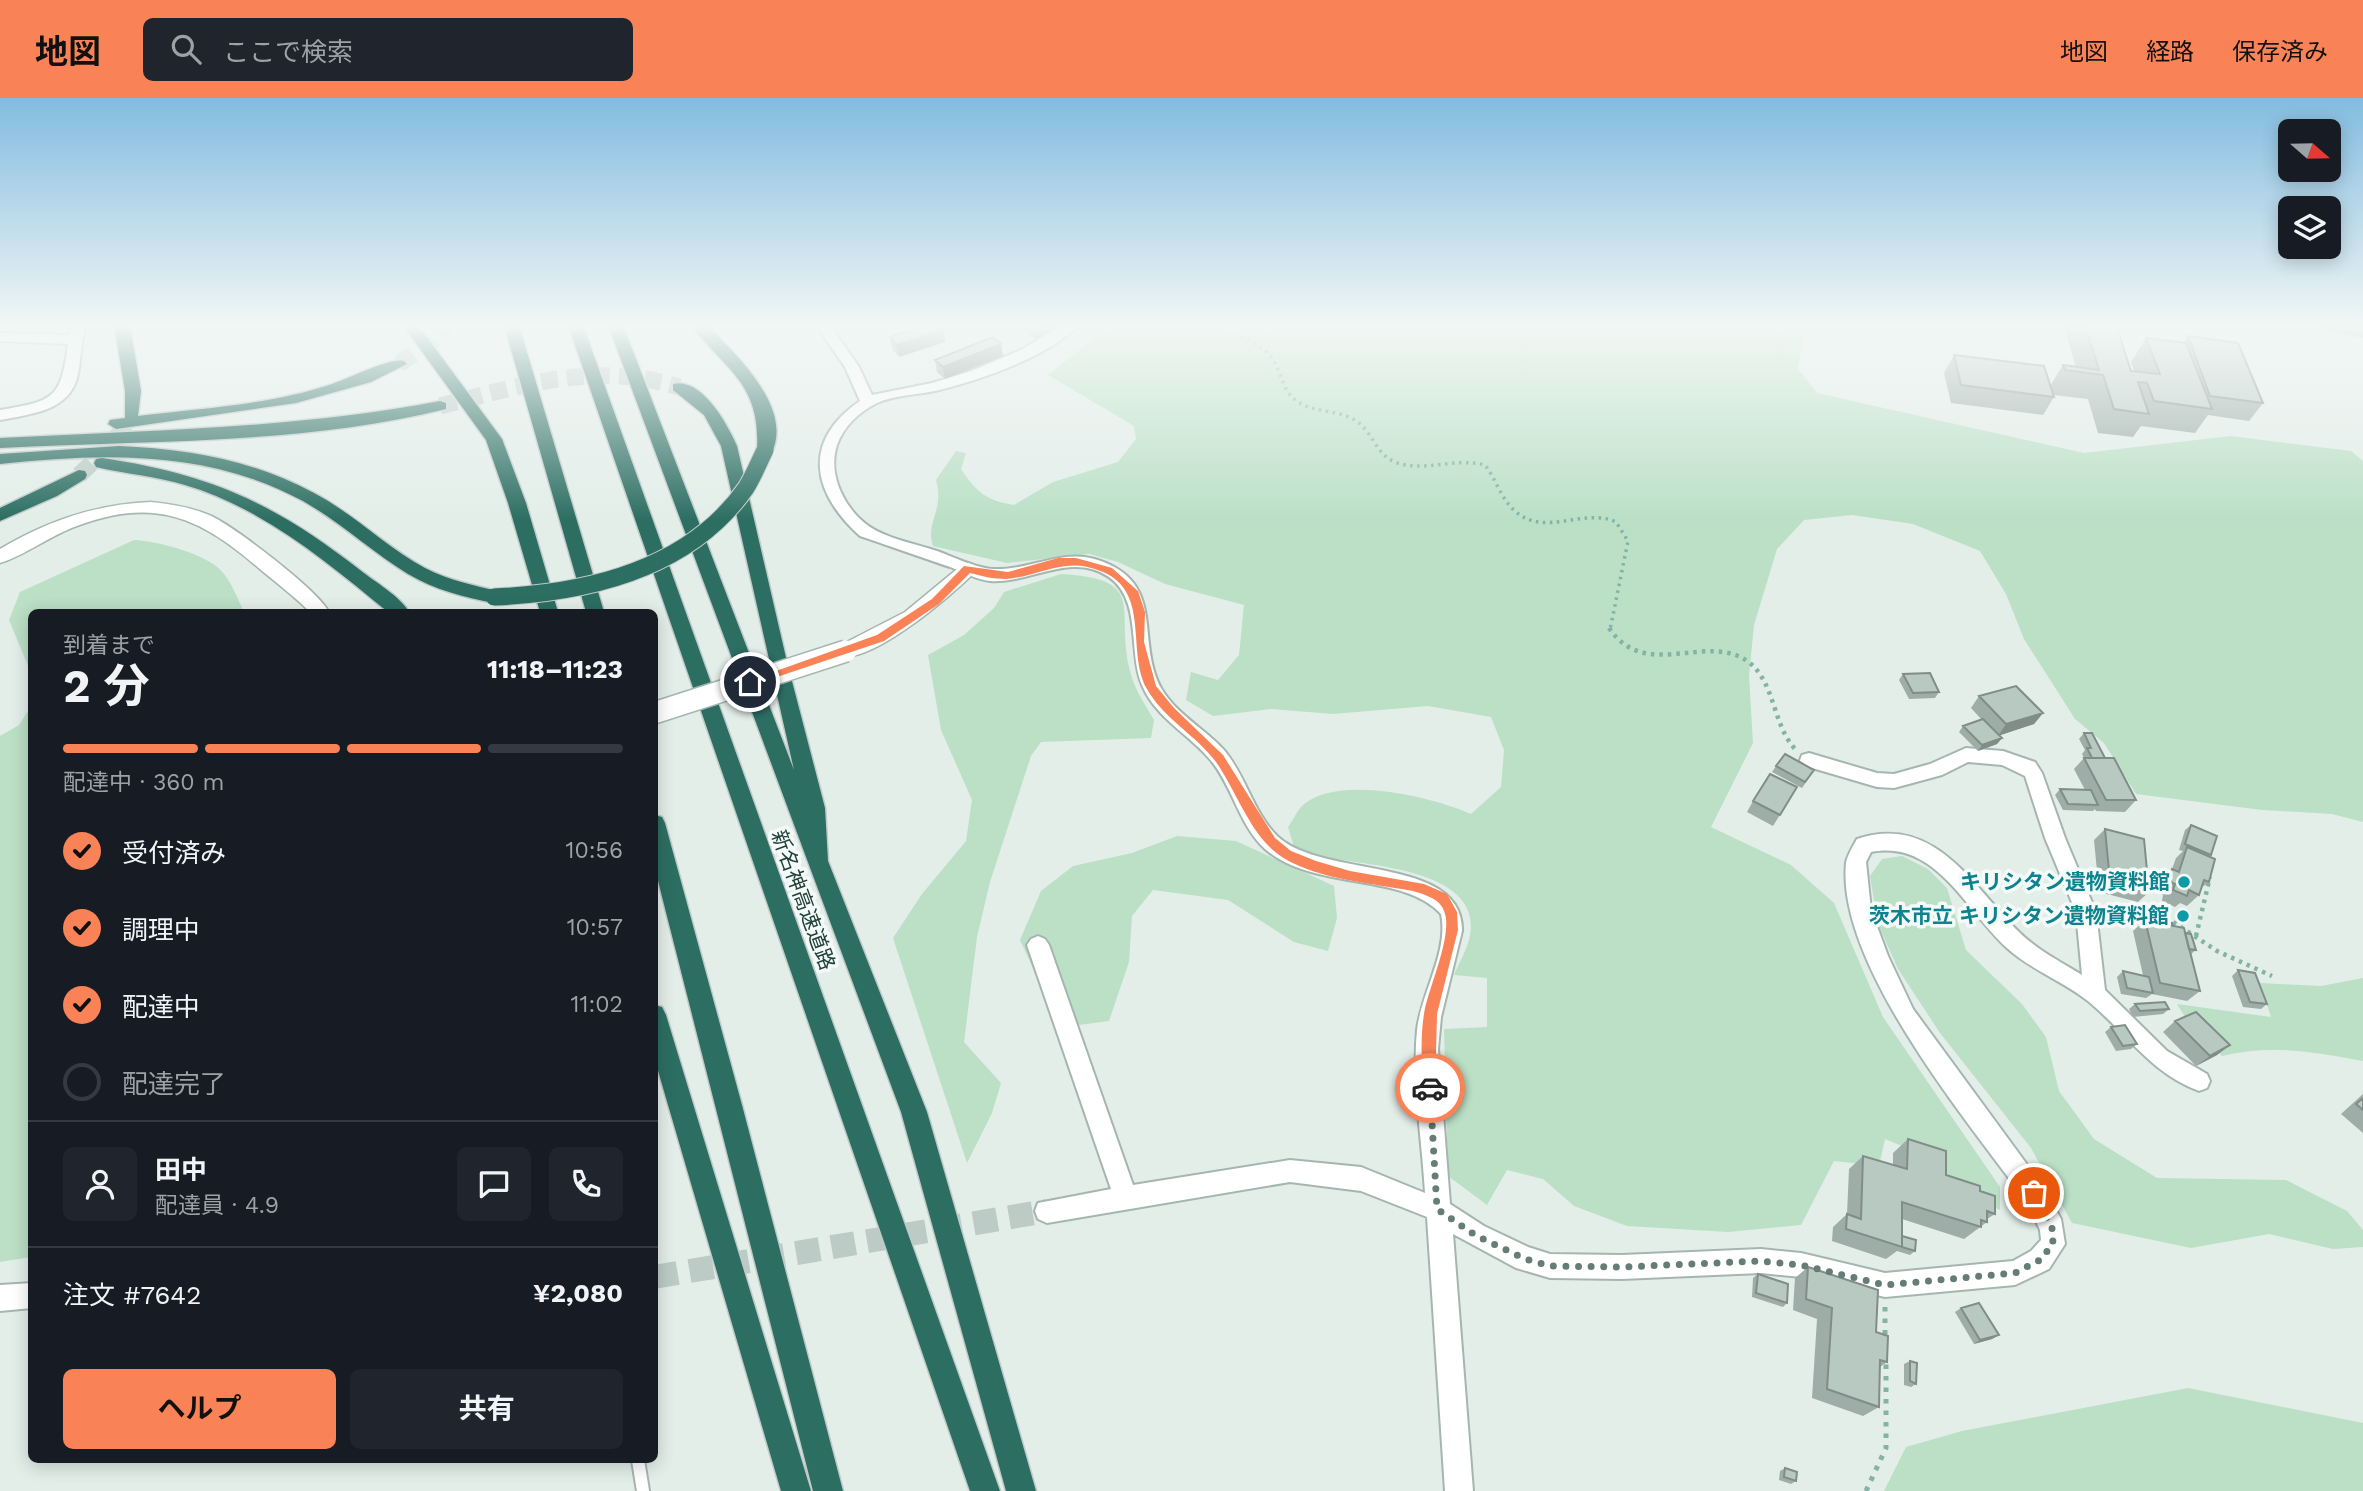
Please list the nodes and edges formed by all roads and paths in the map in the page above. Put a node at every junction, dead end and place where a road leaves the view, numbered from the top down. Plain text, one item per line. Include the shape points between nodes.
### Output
1 (64, 390) edge
2 (133, 390) edge
3 (331, 390) edge
4 (458, 390) edge
5 (530, 390) edge
6 (598, 390) edge
7 (640, 390) edge
8 (685, 390) tunnel mouth
9 (757, 390) edge
10 (863, 390) edge
11 (914, 390) edge
12 (1287, 390) edge
13 (868, 402) junction
14 (440, 406) tunnel mouth
15 (0, 415) edge
16 (131, 415) tunnel mouth
17 (0, 443) edge
18 (0, 460) edge
19 (79, 475) tunnel mouth
20 (0, 515) edge
21 (0, 557) edge
22 (968, 569) junction
23 (317, 609) edge
24 (396, 609) edge
25 (548, 609) edge
26 (594, 609) edge
27 (658, 712) edge
28 (1809, 760) joint
29 (658, 838) edge
30 (817, 861) junction
31 (2211, 869) edge
32 (2086, 912) junction
33 (2196, 936) junction
34 (1038, 945) dead end
35 (2272, 976) dead end
36 (2095, 994) junction
37 (658, 1028) edge
38 (2199, 1081) dead end
39 (1126, 1198) junction
40 (1437, 1209) junction
41 (1047, 1210) tunnel mouth
42 (1885, 1285) junction
43 (28, 1295) edge
44 (0, 1298) edge
45 (638, 1463) edge
46 (643, 1491) edge
47 (796, 1491) edge
48 (828, 1491) edge
49 (985, 1491) edge
50 (1021, 1491) edge
51 (1459, 1491) edge
52 (1866, 1491) edge

1 - 15 street via 58,398 34,408
2 - 16 highway
3 - 17 highway via 298,399
4 - 25 highway via 494,439
5 - 26 highway
6 - 49 highway, 新名神高速道路
7 - 30 highway
8 - 30 highway via 716,417 737,471 777,662 814,808
9 - 18 highway, bridge via 768,429 765,450 757,471 730,510 679,550 644,569 583,589 533,597 468,593 416,573 311,498 284,483 227,464 130,452
10 - 13 street
11 - 13 street
12 - 28 path via 1308,407 1359,423 1386,457 1397,462 1485,465 1520,516 1554,523 1590,516 1617,520 1628,541 1608,627 1612,638 1631,649 1663,656 1720,653 1751,664 1763,677 1777,724 1789,744
13 - 22 street via 835,432 826,450 836,504 866,532
14 - 17 highway via 282,430
18 - 24 highway via 104,463 218,488 279,518
19 - 20 highway
21 - 23 street via 50,530 103,512 129,508 184,513 230,537
22 - 27 street, bridge via 936,601 880,638
22 - 40 street via 1008,575 1076,561 1095,564 1121,579 1135,593 1139,642 1152,687 1219,758 1271,842 1287,855 1314,865 1424,889 1442,898 1451,912 1452,930 1430,1014 1427,1049
28 - 32 street via 1894,781 1935,770 1966,755 2020,762 2033,773 2054,838
29 - 48 highway
30 - 50 highway via 914,1112
31 - 33 path
32 - 33 path via 2170,920
32 - 36 street
33 - 35 path
34 - 39 street
36 - 38 street via 2159,1058
36 - 42 street via 2015,942 1928,852 1904,841 1880,839 1864,845 1856,862 1861,910 1905,1016 2034,1193 2052,1228 2053,1244 2040,1260 2015,1273
37 - 47 highway
39 - 40 street via 1290,1171 1361,1179
39 - 41 street
40 - 42 street via 1475,1235 1550,1266 1761,1261 1801,1265
40 - 51 street
42 - 52 path via 1886,1448
43 - 44 street
45 - 46 lane

